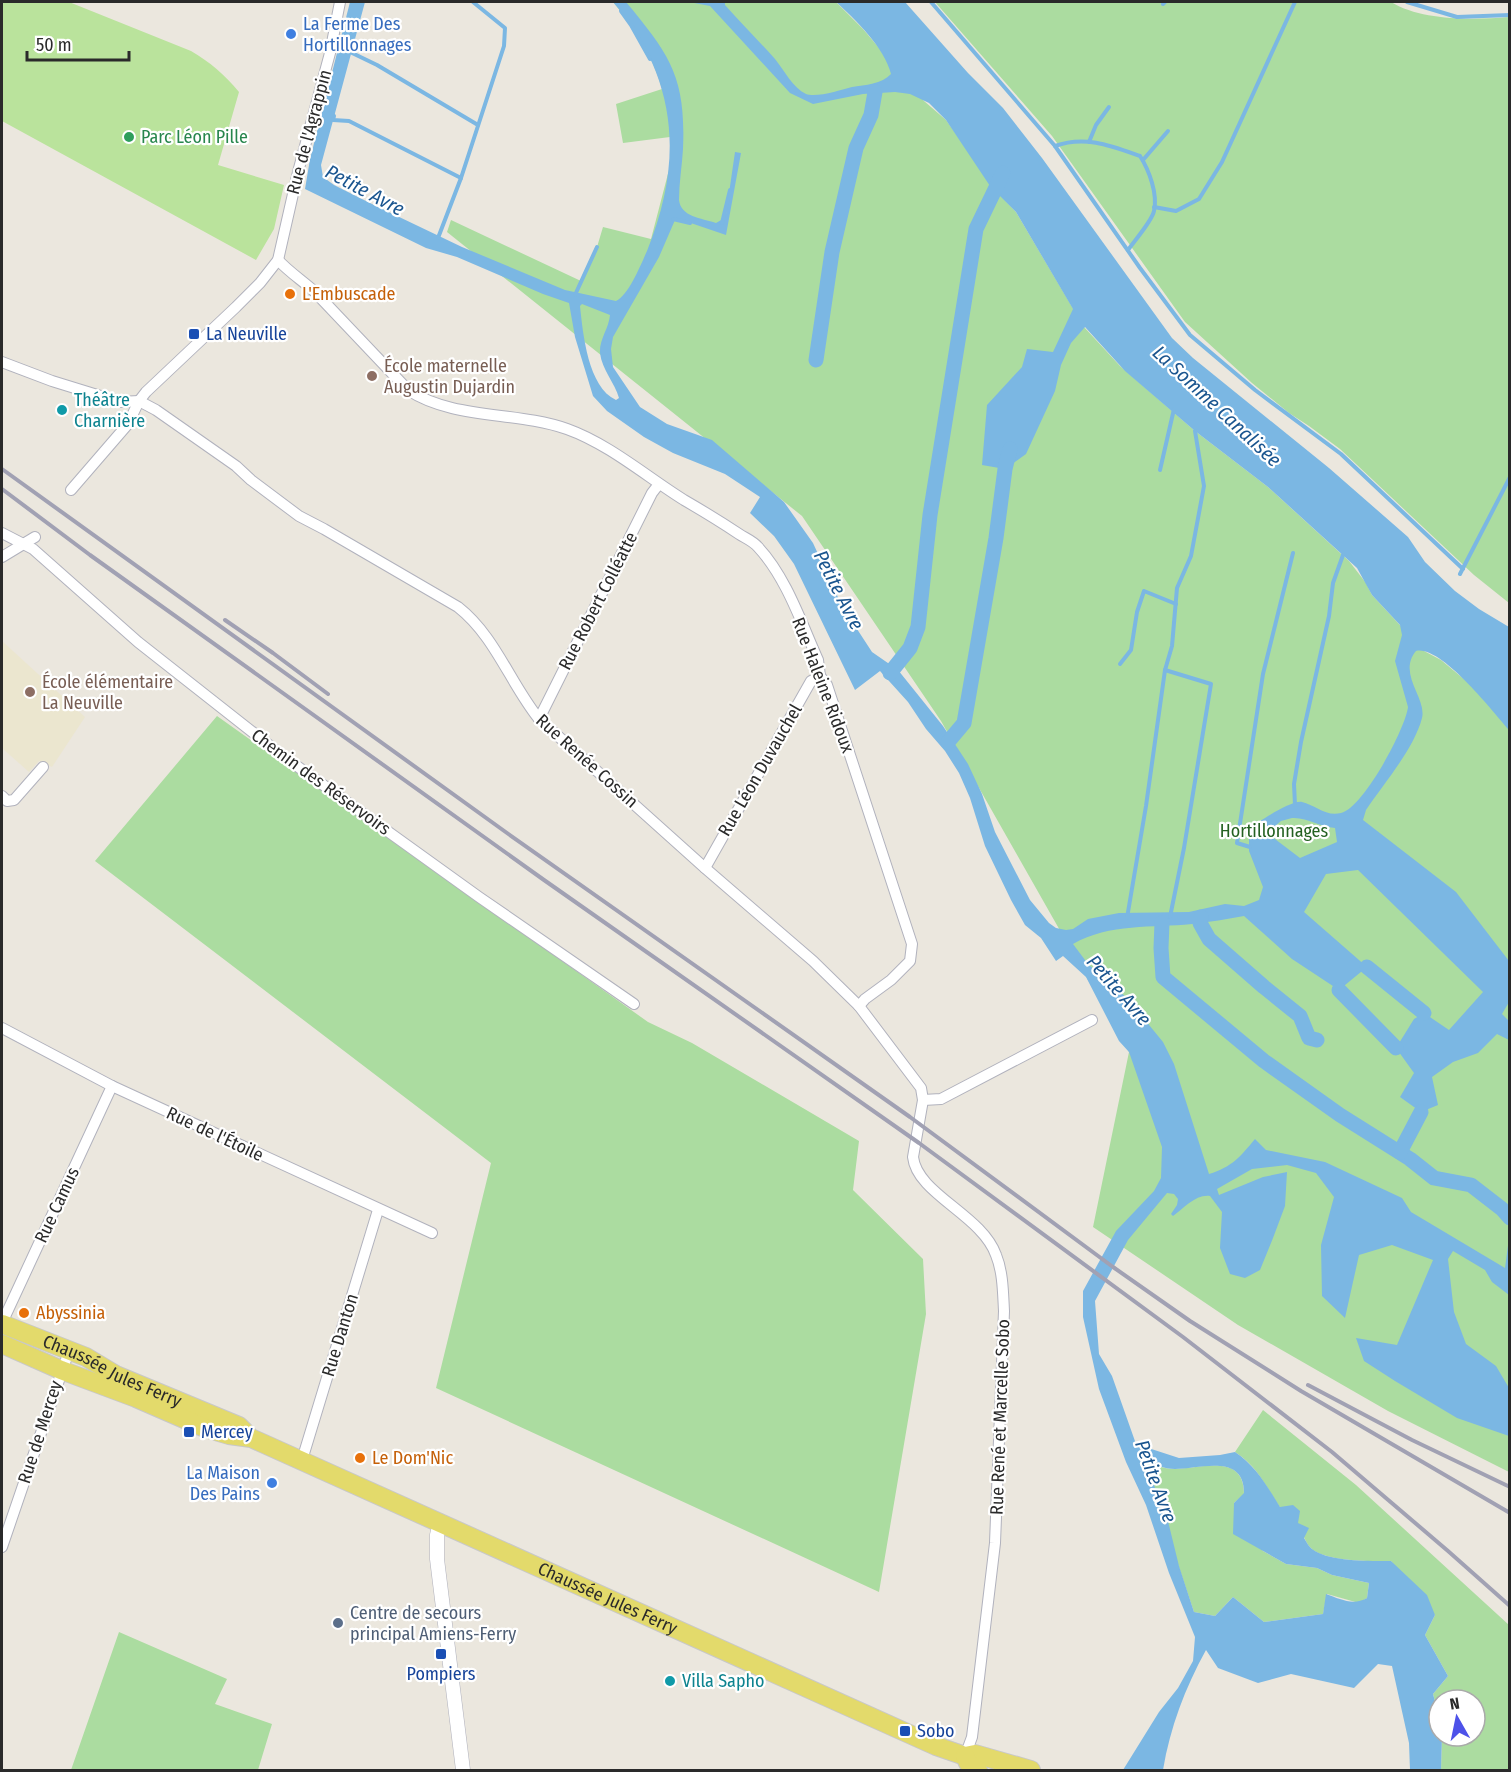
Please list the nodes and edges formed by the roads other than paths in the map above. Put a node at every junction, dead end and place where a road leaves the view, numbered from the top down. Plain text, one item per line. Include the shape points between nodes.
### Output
1 (340, 2) edge
2 (278, 260) junction
3 (2, 362) edge
4 (139, 401) junction
5 (659, 484) junction
6 (71, 490) dead end
7 (2, 533) edge
8 (35, 537) dead end
9 (22, 544) junction
10 (2, 557) edge
11 (820, 676) junction
12 (539, 719) junction
13 (44, 767) dead end
14 (2, 796) edge
15 (705, 868) junction
16 (634, 1004) dead end
17 (859, 1006) junction
18 (1092, 1020) dead end
19 (2, 1028) edge
20 (112, 1086) junction
21 (922, 1105) junction
22 (378, 1210) junction
23 (432, 1233) dead end
24 (2, 1323) edge
25 (2, 1344) edge
26 (69, 1351) junction
27 (61, 1370) junction
28 (251, 1438) junction
29 (302, 1461) junction
30 (440, 1523) junction
31 (2, 1547) edge
32 (965, 1756) junction
33 (1003, 1767) edge
34 (463, 1770) edge
35 (978, 1770) edge
36 (1031, 1770) edge

1 - 2 street, Rue de l'Agrappin
2 - 4 street via 260,283
2 - 5 street, Rue Haleine Ridoux via 420,398 567,429
3 - 4 street via 120,402
4 - 6 street via 128,424
4 - 12 street, Rue Renée Cossin via 236,466 299,516 458,607 486,634 517,690
5 - 11 street, Rue Haleine Ridoux via 756,545 786,590 818,660
5 - 12 street, Rue Robert Colléatte
7 - 9 street, Chemin des Réservoirs
8 - 9 street
9 - 10 street
9 - 16 street, Chemin des Réservoirs via 33,549 138,642 283,756
11 - 15 street, Rue Léon Duvauchel via 811,681
11 - 17 street, Rue Haleine Ridoux via 830,695 912,944 910,961
12 - 15 street, Rue Renée Cossin
13 - 14 street via 14,800 7,801
15 - 17 street, Rue Renée Cossin
17 - 21 street via 913,1075 921,1088
18 - 21 street via 941,1099
19 - 20 street, Rue de l'Étoile
20 - 22 street, Rue de l'Étoile
20 - 24 street, Rue Camus
21 - 32 street, Rue René et Marcelle Sobo via 913,1157 918,1174 982,1234 996,1254 1003,1289 995,1543 973,1731
22 - 23 street, Rue de l'Étoile
22 - 29 street, Rue Danton
24 - 26 main road, Chaussée Jules Ferry
25 - 27 main road, Chaussée Jules Ferry
26 - 27 street, Rue de Mercey
26 - 28 main road, Chaussée Jules Ferry via 238,1426
27 - 28 main road, Chaussée Jules Ferry via 205,1428
27 - 31 street, Rue de Mercey
28 - 29 main road, Chaussée Jules Ferry
29 - 30 main road, Chaussée Jules Ferry
30 - 32 main road, Chaussée Jules Ferry
30 - 34 street via 437,1559
32 - 33 main road, Chaussée Jules Ferry via 975,1754
32 - 35 main road, Chaussée Jules Ferry
33 - 36 main road, Chaussée Jules Ferry

